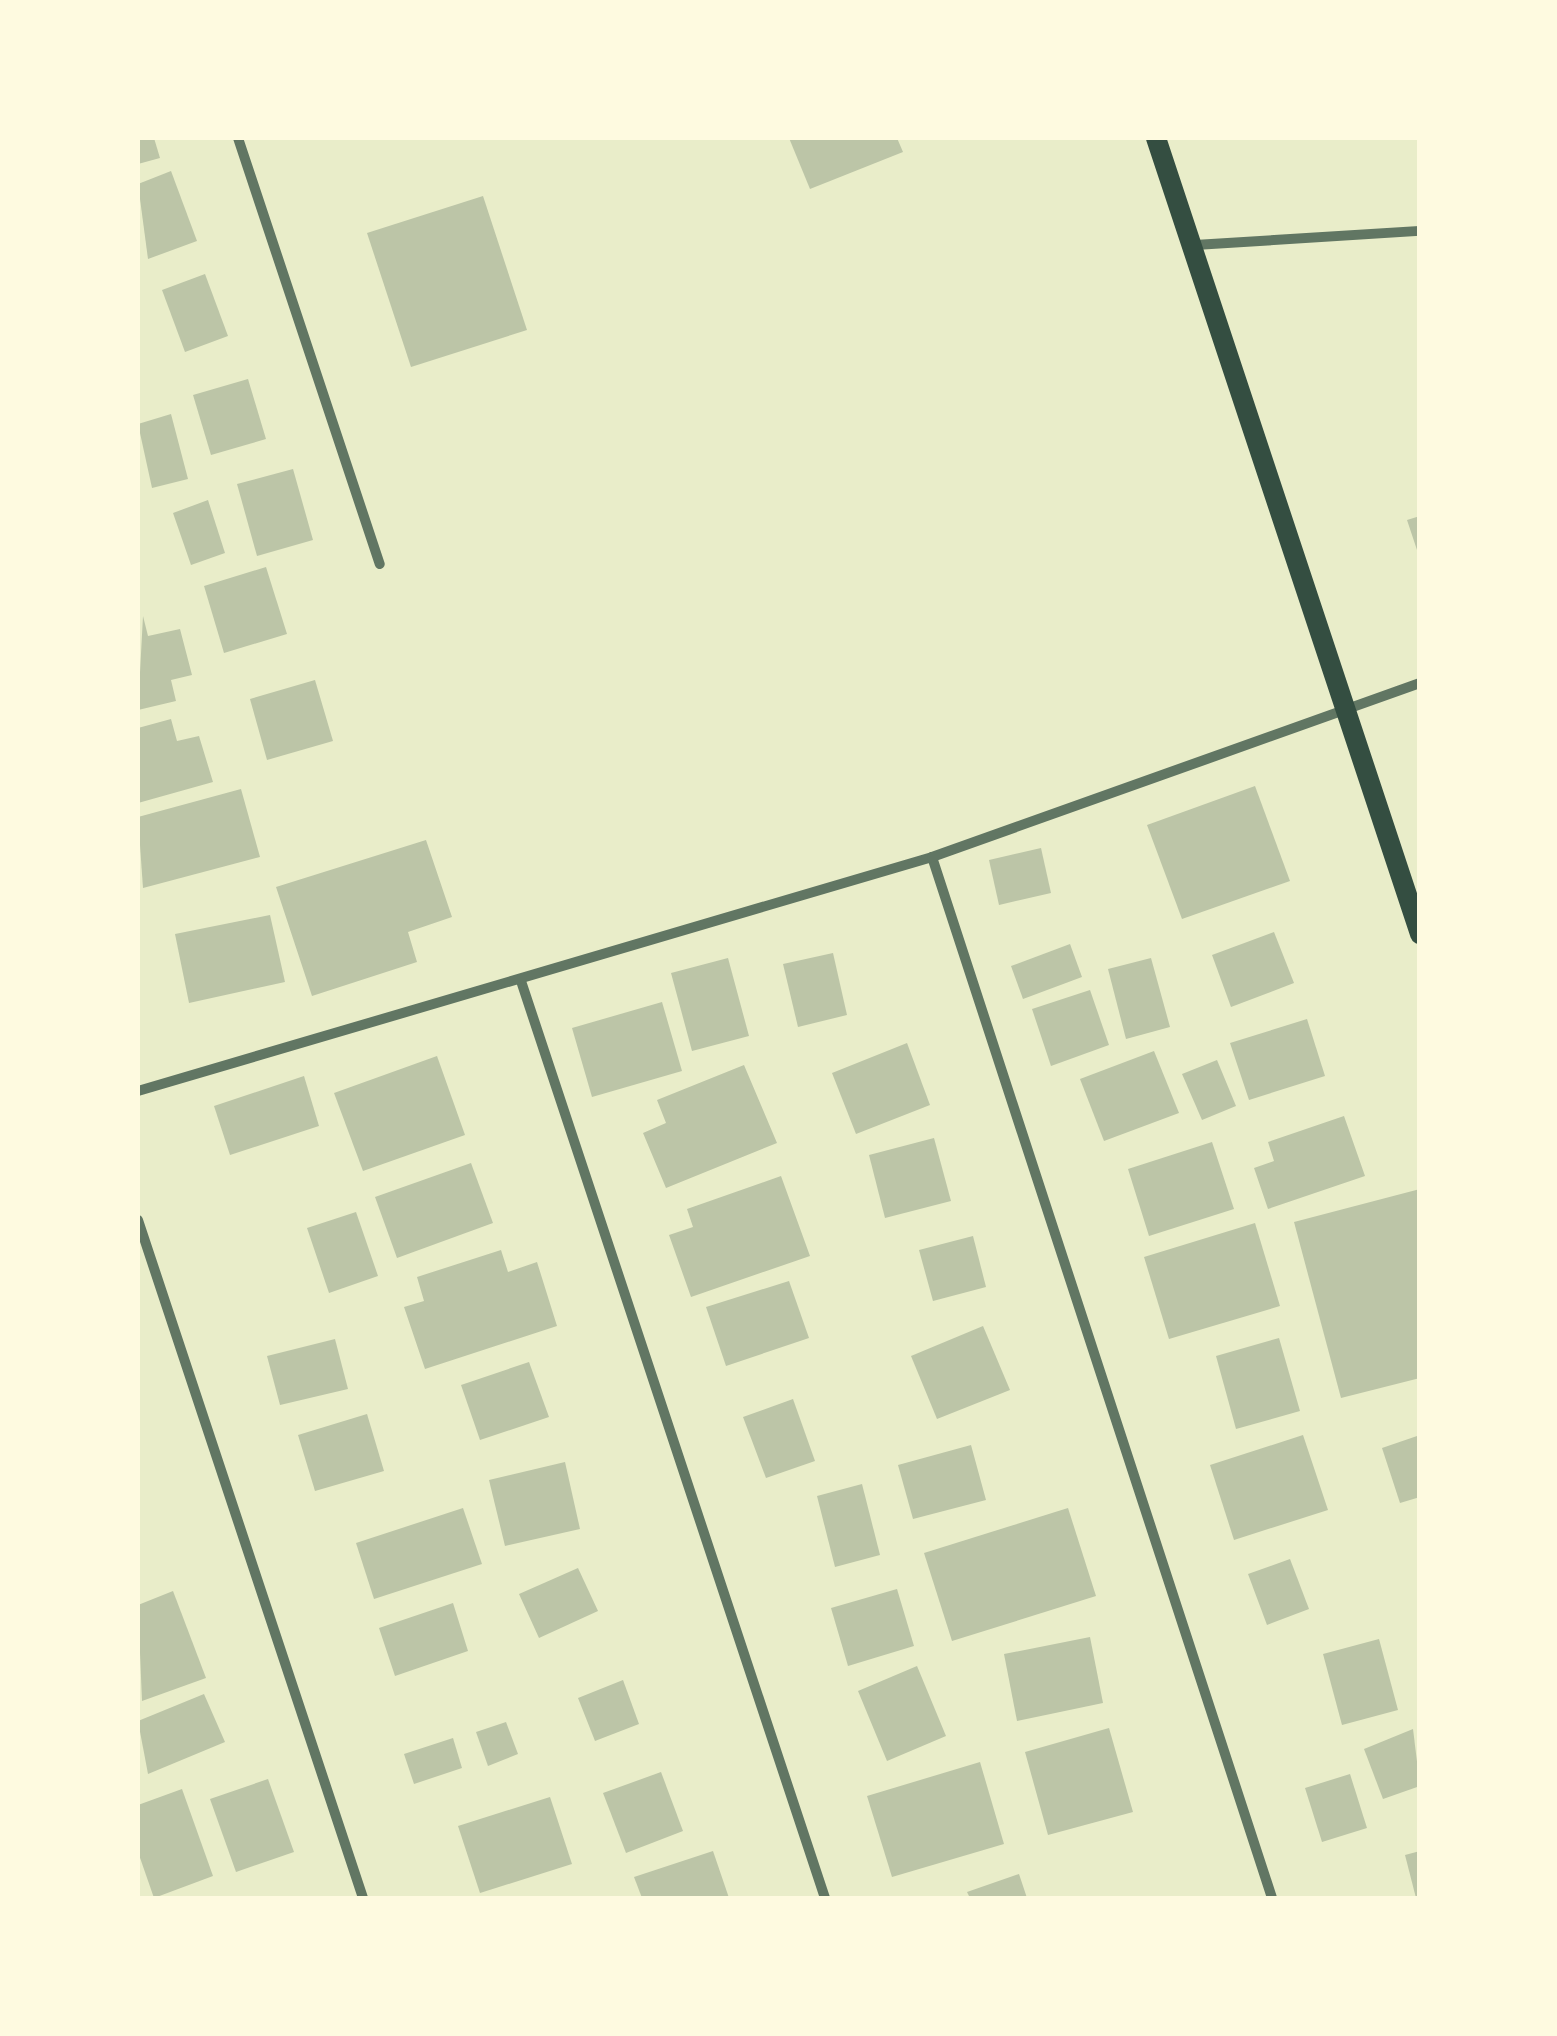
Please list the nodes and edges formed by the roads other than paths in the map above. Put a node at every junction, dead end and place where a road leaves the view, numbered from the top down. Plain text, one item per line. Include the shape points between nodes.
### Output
1 (238, 138) edge
2 (1156, 138) edge
3 (1420, 230) edge
4 (1195, 246) junction
5 (380, 564) dead end
6 (1420, 683) edge
7 (1340, 710) junction
8 (932, 858) junction
9 (1420, 934) edge
10 (521, 981) junction
11 (138, 1091) edge
12 (138, 1220) edge
13 (363, 1898) edge
14 (825, 1898) edge
15 (1272, 1898) edge

1 - 5 street
2 - 4 main road
3 - 4 street
4 - 7 main road
6 - 7 street
7 - 8 street
7 - 9 main road
8 - 10 street
8 - 15 street
10 - 11 street
10 - 14 street
12 - 13 street

